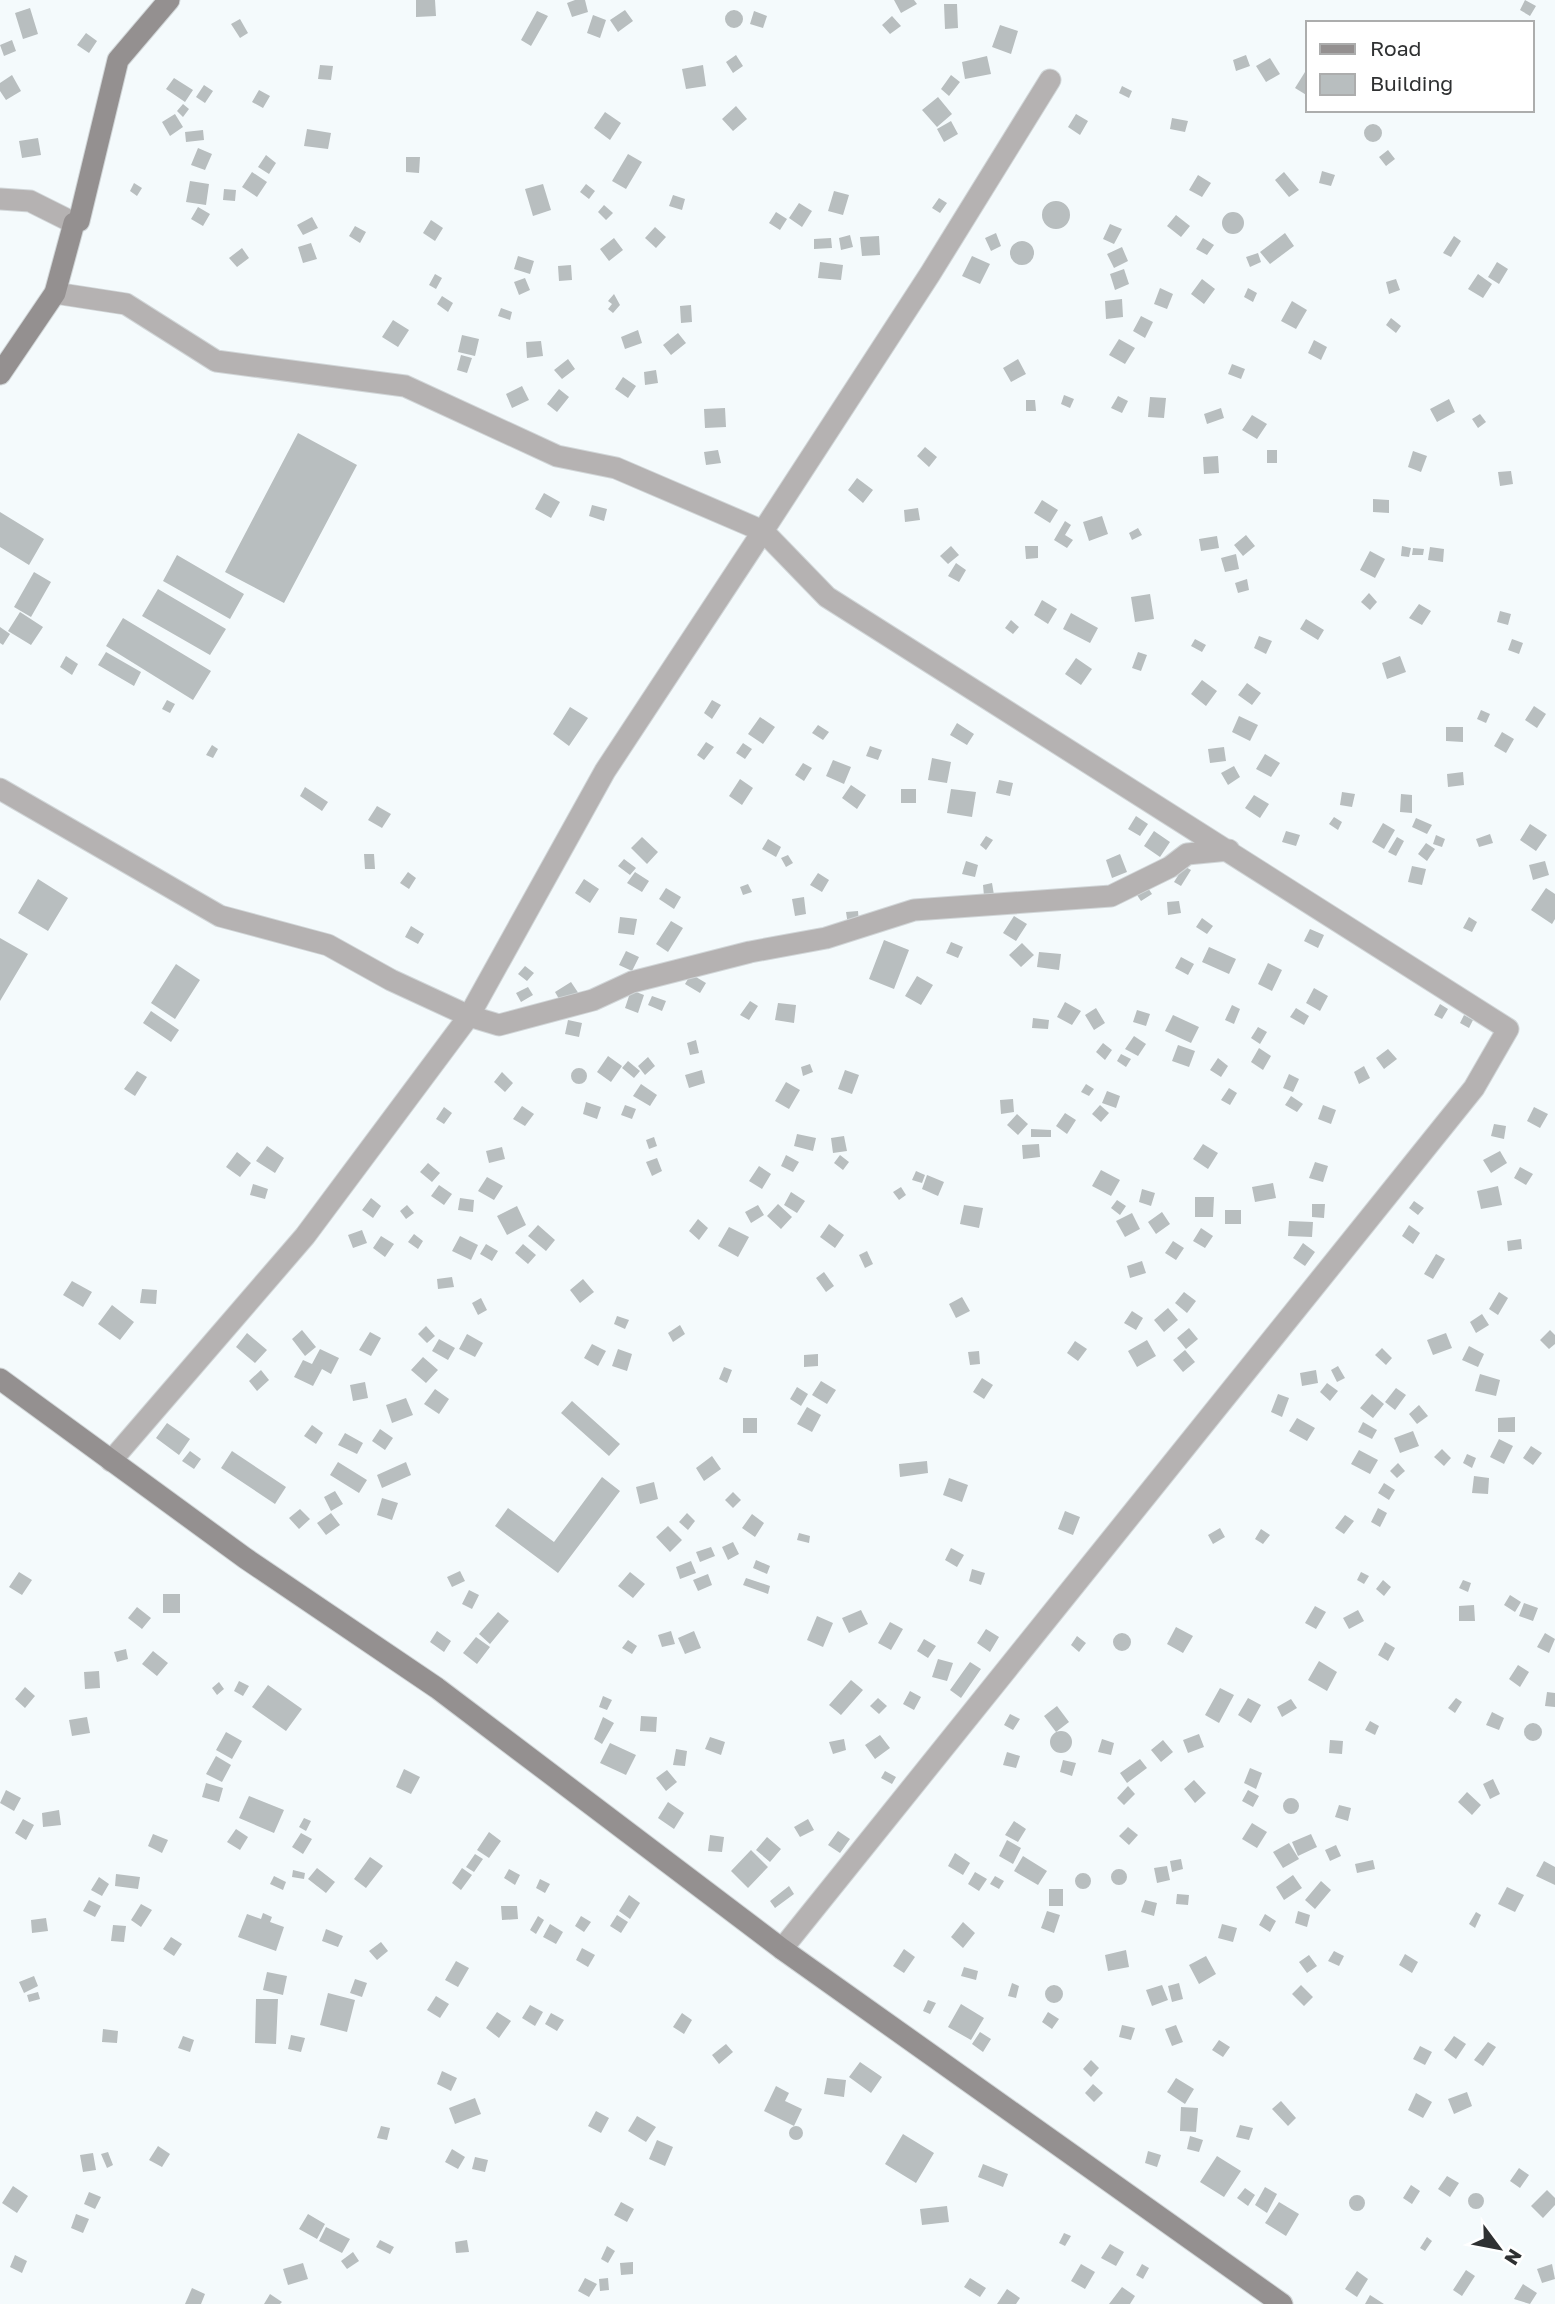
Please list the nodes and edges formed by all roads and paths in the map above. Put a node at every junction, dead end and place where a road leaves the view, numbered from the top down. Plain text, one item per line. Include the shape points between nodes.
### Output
1 (169, 0) edge
2 (1050, 80) dead end
3 (0, 199) edge
4 (74, 223) junction
5 (55, 293) junction
6 (0, 374) edge
7 (763, 531) junction
8 (0, 789) edge
9 (1229, 850) junction
10 (469, 1016) junction
11 (0, 1379) edge
12 (111, 1461) junction
13 (782, 1949) junction
14 (1282, 2304) edge

1 - 4 street via 118,60 79,221
2 - 7 street
3 - 4 street via 30,201
4 - 5 street
5 - 6 street
5 - 7 street via 126,304 216,361 405,386 557,456 616,468
7 - 9 street via 827,597
7 - 10 street via 605,771
8 - 10 street via 220,916 328,945
9 - 10 street via 1187,854 1111,896 914,909 826,938 632,982 593,1000 499,1025
9 - 13 street via 1508,1029 1474,1088
10 - 12 street via 305,1236
11 - 12 street
12 - 13 street via 518,1746
13 - 14 street

